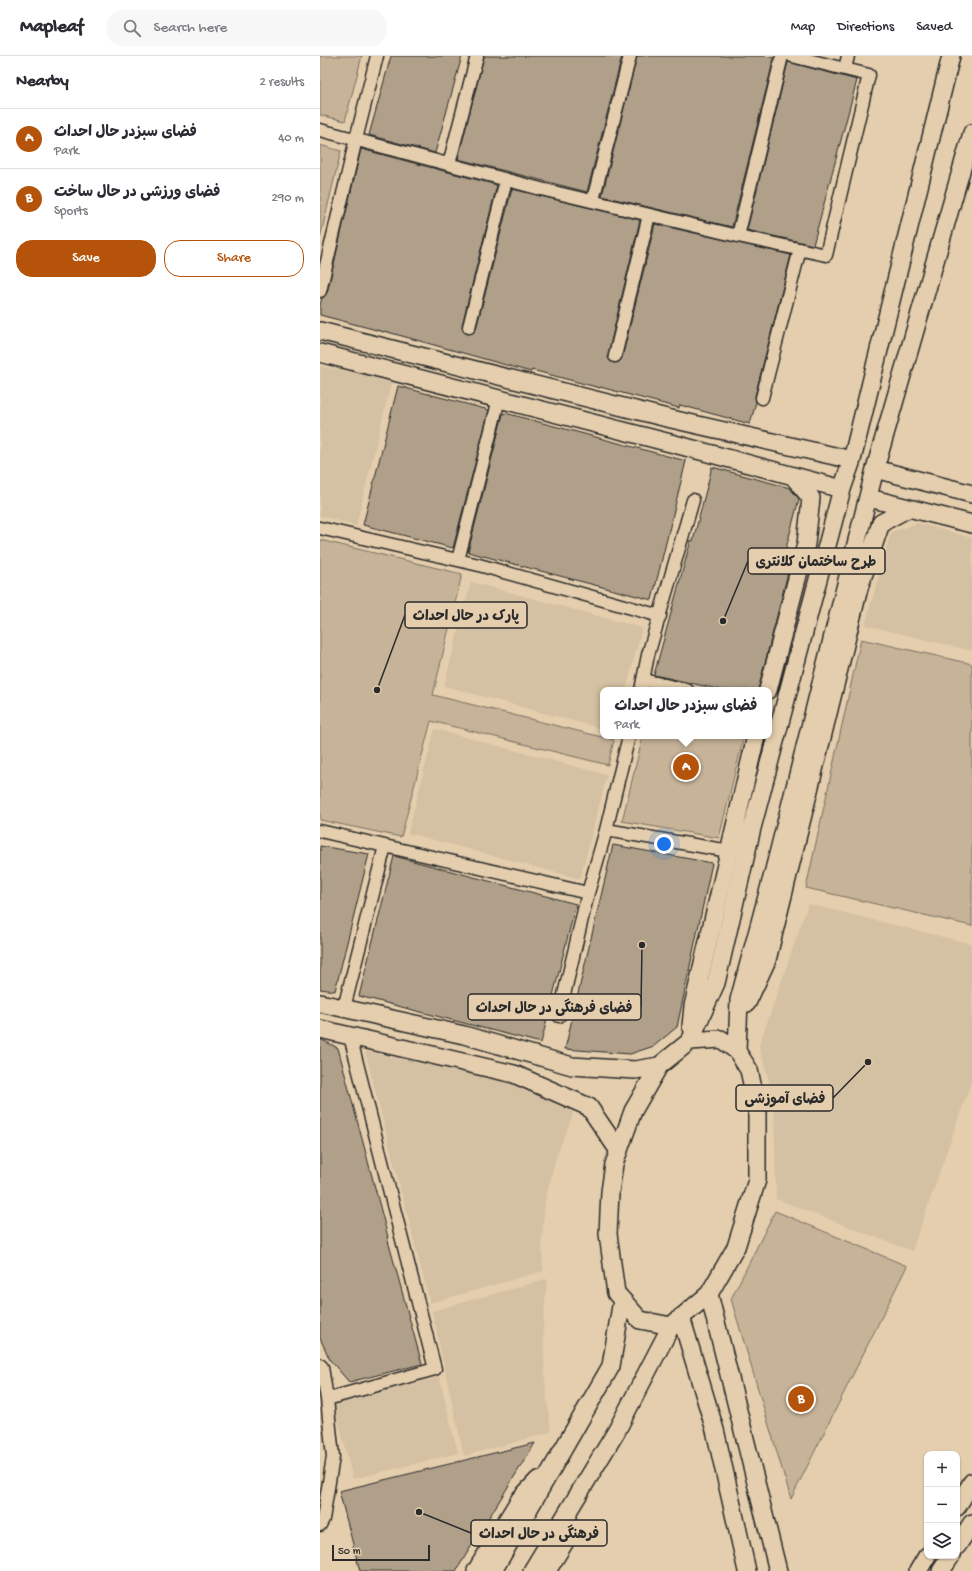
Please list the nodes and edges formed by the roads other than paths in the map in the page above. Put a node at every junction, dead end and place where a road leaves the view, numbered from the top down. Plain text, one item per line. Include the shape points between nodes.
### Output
1 (377, 56) edge
2 (477, 56) edge
3 (630, 56) edge
4 (782, 56) edge
5 (792, 56) edge
6 (848, 56) edge
7 (951, 56) edge
8 (845, 69) junction
9 (320, 130) edge
10 (972, 133) edge
11 (356, 139) junction
12 (448, 164) junction
13 (506, 180) junction
14 (593, 200) junction
15 (648, 215) junction
16 (738, 236) junction
17 (800, 249) junction
18 (320, 291) edge
19 (469, 327) dead end
20 (320, 331) edge
21 (320, 353) edge
22 (615, 356) dead end
23 (762, 398) dead end
24 (499, 399) junction
25 (852, 460) junction
26 (875, 469) junction
27 (793, 476) junction
28 (842, 489) junction
29 (972, 494) edge
30 (869, 498) junction
31 (693, 500) dead end
32 (909, 508) junction
33 (972, 524) edge
34 (320, 528) edge
35 (458, 560) junction
36 (816, 588) junction
37 (791, 600) junction
38 (660, 616) junction
39 (642, 685) edge
40 (660, 687) edge
41 (769, 687) edge
42 (628, 739) edge
43 (755, 739) edge
44 (606, 830) junction
45 (320, 831) edge
46 (385, 846) junction
47 (729, 851) junction
48 (588, 893) junction
49 (320, 1003) edge
50 (344, 1008) junction
51 (559, 1016) dead end
52 (737, 1025) junction
53 (320, 1030) edge
54 (350, 1036) junction
55 (690, 1041) junction
56 (737, 1051) junction
57 (659, 1066) junction
58 (619, 1152) junction
59 (709, 1294) junction
60 (622, 1300) junction
61 (676, 1322) junction
62 (320, 1365) edge
63 (327, 1399) junction
64 (554, 1465) junction
65 (972, 1482) edge
66 (960, 1502) edge
67 (568, 1511) junction
68 (972, 1524) edge
69 (320, 1525) edge
70 (960, 1542) edge
71 (925, 1559) edge
72 (949, 1559) edge
73 (476, 1571) edge
74 (493, 1571) edge
75 (532, 1571) edge
76 (547, 1571) edge
77 (747, 1571) edge
78 (778, 1571) edge
79 (918, 1571) edge
80 (941, 1571) edge

1 - 11 street
2 - 12 street
3 - 14 street
4 - 16 street
5 - 8 street
6 - 8 street
7 - 25 street
8 - 17 street via 869,75 826,254
9 - 11 street
10 - 26 street
11 - 12 street
11 - 18 street
12 - 13 street
13 - 14 street
13 - 19 street
14 - 15 street
15 - 16 street
15 - 22 street
16 - 17 street
17 - 23 street
20 - 25 street via 667,418
21 - 24 street
24 - 27 street
24 - 35 street
25 - 28 street
26 - 29 street
26 - 30 street
27 - 28 street
27 - 37 street via 811,498 806,544
28 - 36 street
30 - 32 street
30 - 52 street via 739,1000
31 - 38 street
32 - 33 street
32 - 52 street via 881,523 859,588 767,960
34 - 35 street
35 - 38 street
36 - 37 street
36 - 55 street via 752,828 716,983
37 - 41 street
38 - 39 street
39 - 40 street
42 - 44 street
43 - 47 street
44 - 47 street
44 - 48 street
45 - 46 street
46 - 48 street
46 - 50 street
47 - 55 street via 693,1006
48 - 51 street
49 - 50 street
50 - 57 street via 464,1035 572,1066 635,1070
52 - 56 street
53 - 54 street
54 - 58 street via 514,1074 588,1107
54 - 63 street via 435,1369
55 - 56 street via 721,1039
55 - 57 street
56 - 59 street via 748,1070 757,1106 757,1180 736,1247
57 - 58 street via 633,1111
58 - 60 street via 614,1164 610,1192 608,1234 616,1294
59 - 61 street
59 - 78 street
60 - 61 street via 640,1320
60 - 64 street via 611,1366
61 - 67 street via 616,1432
61 - 77 street via 715,1430
62 - 63 street
63 - 69 street via 333,1457
64 - 73 street via 520,1499
64 - 74 street
65 - 66 street
67 - 75 street
67 - 76 street via 566,1540
68 - 70 street
71 - 79 street
72 - 80 street

